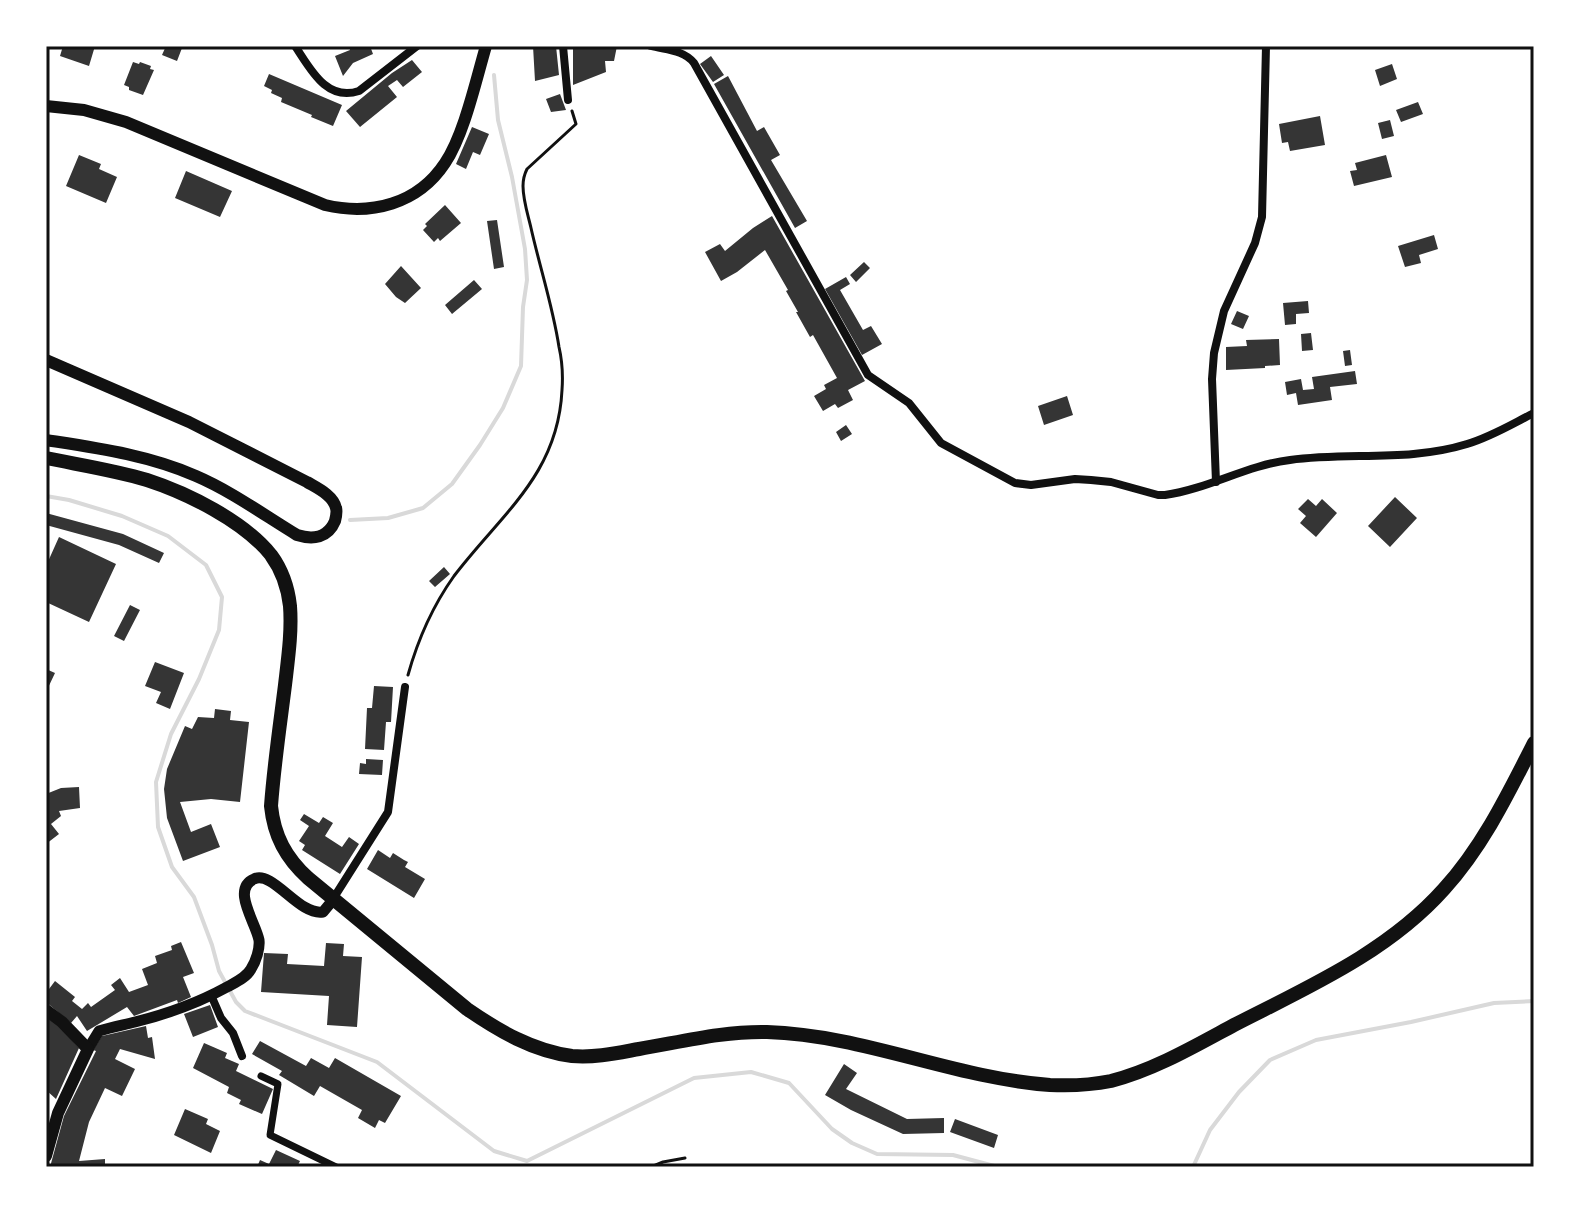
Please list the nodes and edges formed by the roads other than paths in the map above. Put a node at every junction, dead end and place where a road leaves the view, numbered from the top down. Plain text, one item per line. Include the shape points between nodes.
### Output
1 (295, 46) edge
2 (417, 46) edge
3 (486, 46) edge
4 (563, 46) edge
5 (651, 46) edge
6 (1266, 46) edge
7 (568, 100) road end
8 (46, 106) edge
9 (46, 360) edge
10 (1534, 413) edge
11 (46, 440) edge
12 (46, 458) edge
13 (1216, 482) junction
14 (405, 687) road end
15 (1534, 743) edge
16 (333, 900) junction
17 (214, 994) junction
18 (46, 1010) edge
19 (88, 1049) junction
20 (242, 1056) dead end
21 (261, 1076) dead end
22 (46, 1156) edge
23 (336, 1167) edge

1 - 2 street via 316,78 347,93 359,91
3 - 8 main road via 446,162 409,196 371,209 325,205 126,122
4 - 7 street
5 - 13 street via 691,58 866,373 909,403 941,443 1020,485 1083,479 1165,495
6 - 13 street via 1262,217 1224,311 1214,353
9 - 11 main road via 176,416 307,482 328,495 336,517 327,533 297,535 179,470 110,450
10 - 13 street via 1461,446 1288,460
12 - 16 main road via 118,472 181,493 250,535 279,568 290,625 272,819 288,857
14 - 16 street via 388,812
15 - 16 main road via 1465,863 1396,933 1328,976 1203,1042 1099,1083 1015,1081 830,1039 765,1032 570,1056 508,1035 467,1009
16 - 17 street via 315,913 267,879 252,880 244,897 259,945 253,967
17 - 19 street via 99,1031
17 - 20 street
18 - 19 main road
19 - 22 main road via 58,1113
21 - 23 street via 278,1084 270,1135

